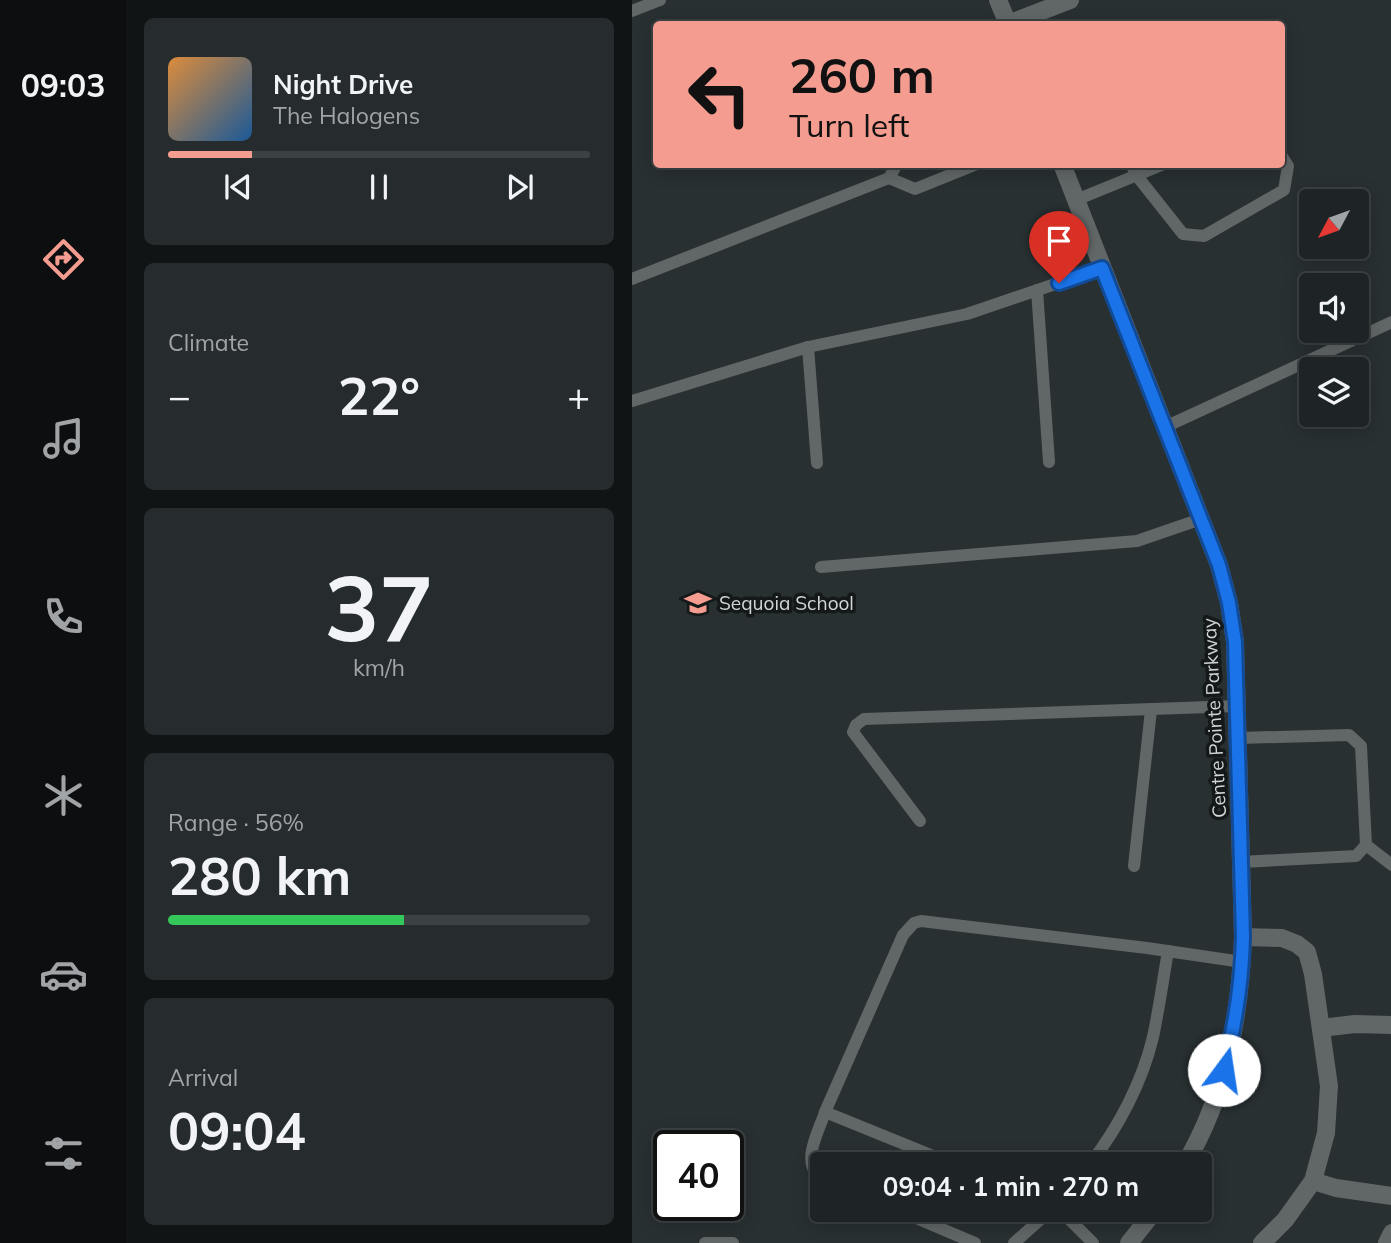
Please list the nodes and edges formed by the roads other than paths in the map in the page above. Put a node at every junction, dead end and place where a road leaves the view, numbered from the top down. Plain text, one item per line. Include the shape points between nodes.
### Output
1 (660, 0) edge
2 (998, 0) edge
3 (1070, 0) edge
4 (632, 11) edge
5 (1007, 21) edge
6 (1016, 21) edge
7 (1285, 161) edge
8 (895, 168) edge
9 (967, 168) edge
10 (1064, 168) edge
11 (1134, 170) edge
12 (889, 178) junction
13 (1076, 200) junction
14 (1102, 268) junction
15 (632, 279) edge
16 (1037, 290) junction
17 (1391, 322) edge
18 (808, 346) junction
19 (632, 401) edge
20 (1165, 427) junction
21 (1049, 462) dead end
22 (817, 463) dead end
23 (1201, 519) junction
24 (821, 567) dead end
25 (1238, 706) junction
26 (1151, 710) junction
27 (1238, 738) junction
28 (920, 821) dead end
29 (1366, 845) junction
30 (1241, 862) junction
31 (1391, 865) edge
32 (1134, 866) dead end
33 (1243, 937) junction
34 (1168, 951) junction
35 (1242, 962) junction
36 (1391, 1025) edge
37 (1321, 1028) junction
38 (825, 1112) junction
39 (811, 1152) edge
40 (923, 1152) edge
41 (1099, 1152) edge
42 (1191, 1152) edge
43 (1313, 1181) junction
44 (1391, 1196) edge
45 (926, 1222) edge
46 (1037, 1222) edge
47 (1072, 1222) edge
48 (1146, 1222) edge
49 (1391, 1233) edge
50 (705, 1243) edge
51 (717, 1243) edge
52 (733, 1243) edge
53 (975, 1243) edge
54 (1014, 1243) edge
55 (1093, 1243) edge
56 (1129, 1243) edge
57 (1262, 1243) edge
58 (1387, 1243) edge

1 - 4 lane
2 - 5 street
3 - 6 street
7 - 11 lane via 1285,190 1204,236 1183,234
8 - 12 lane
9 - 12 lane via 915,189
10 - 13 street, Centre Pointe Parkway
11 - 13 lane
12 - 15 lane
13 - 14 street, Centre Pointe Parkway
14 - 16 lane
14 - 20 street, Centre Pointe Parkway
16 - 18 lane via 967,314
16 - 21 lane
17 - 20 lane
18 - 19 lane
18 - 22 lane
20 - 23 street, Centre Pointe Parkway
23 - 24 lane via 1137,541
23 - 25 street, Centre Pointe Parkway via 1229,603
25 - 26 lane
25 - 27 street, Centre Pointe Parkway
26 - 28 lane via 864,719 853,732
26 - 32 lane
27 - 29 lane via 1349,735 1361,746
27 - 30 street, Centre Pointe Parkway
29 - 30 lane via 1356,856
29 - 31 lane
30 - 33 street, Centre Pointe Parkway
33 - 35 street, Centre Pointe Parkway
33 - 37 street via 1282,938 1307,952
34 - 35 lane
34 - 38 lane via 921,920 914,923 903,935
34 - 41 lane via 1152,1040 1130,1099
35 - 42 street, Centre Pointe Parkway via 1235,1027 1224,1070
36 - 37 street
37 - 43 street via 1329,1086 1326,1133
38 - 39 lane
38 - 40 lane
43 - 44 street
43 - 57 street
45 - 53 lane
46 - 54 lane
47 - 55 lane
48 - 56 street
49 - 58 street
50 - 51 lane
51 - 52 lane

